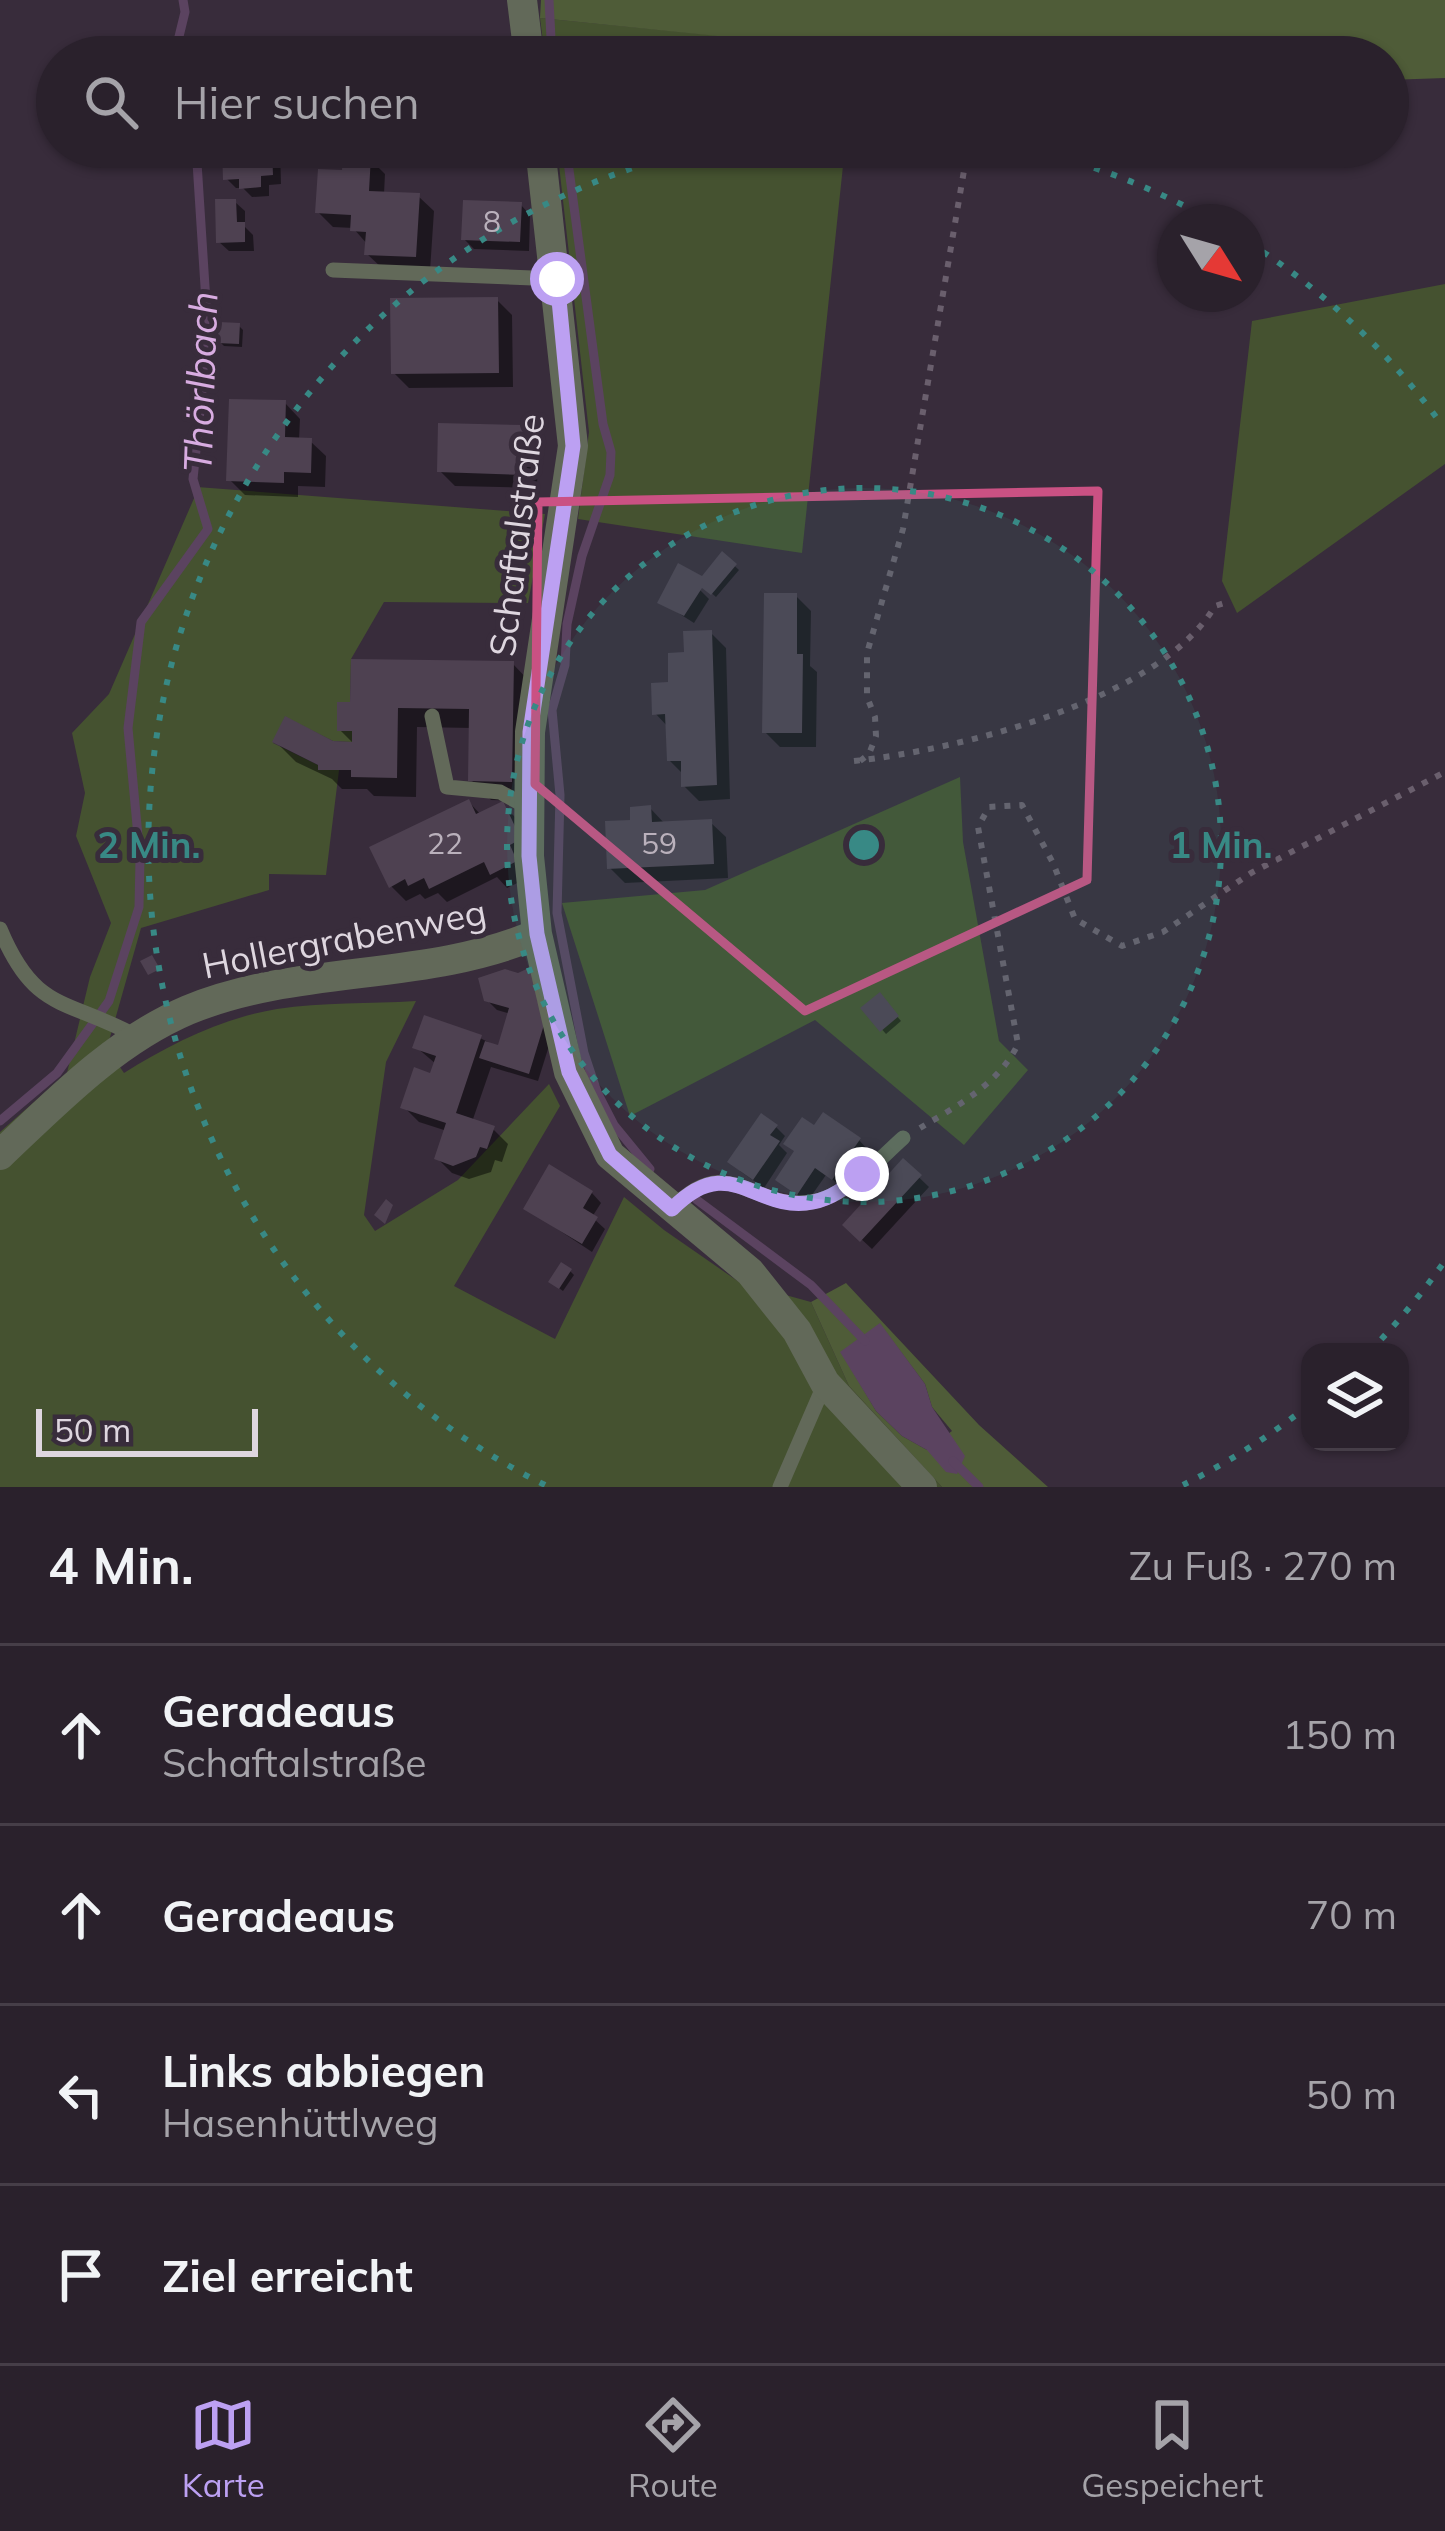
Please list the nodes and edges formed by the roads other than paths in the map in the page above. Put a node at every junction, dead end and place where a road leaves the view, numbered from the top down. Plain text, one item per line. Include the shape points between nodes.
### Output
1 (522, 0) edge
2 (526, 36) edge
3 (543, 168) edge
4 (333, 270) dead end
5 (557, 279) junction
6 (432, 716) dead end
7 (529, 808) junction
8 (0, 929) edge
9 (537, 934) junction
10 (123, 1029) junction
11 (902, 1138) road end
12 (0, 1155) edge
13 (672, 1209) junction
14 (825, 1383) junction
15 (780, 1487) edge
16 (922, 1487) edge

1 - 2 street
3 - 5 street, Schaftalstraße
4 - 5 lane
5 - 7 street, Schaftalstraße via 573,446 530,732
6 - 7 lane via 447,788 500,792
7 - 9 street, Schaftalstraße
8 - 10 lane via 16,967 51,1001
9 - 10 street, Hollergrabenweg via 457,959 262,989
9 - 13 street, Schaftalstraße via 569,1072 610,1155
10 - 12 street, Hollergrabenweg
11 - 13 lane via 839,1192 810,1203 709,1183
13 - 14 street, Schaftalstraße via 749,1271 797,1331
14 - 15 lane
14 - 16 street, Schaftalstraße

